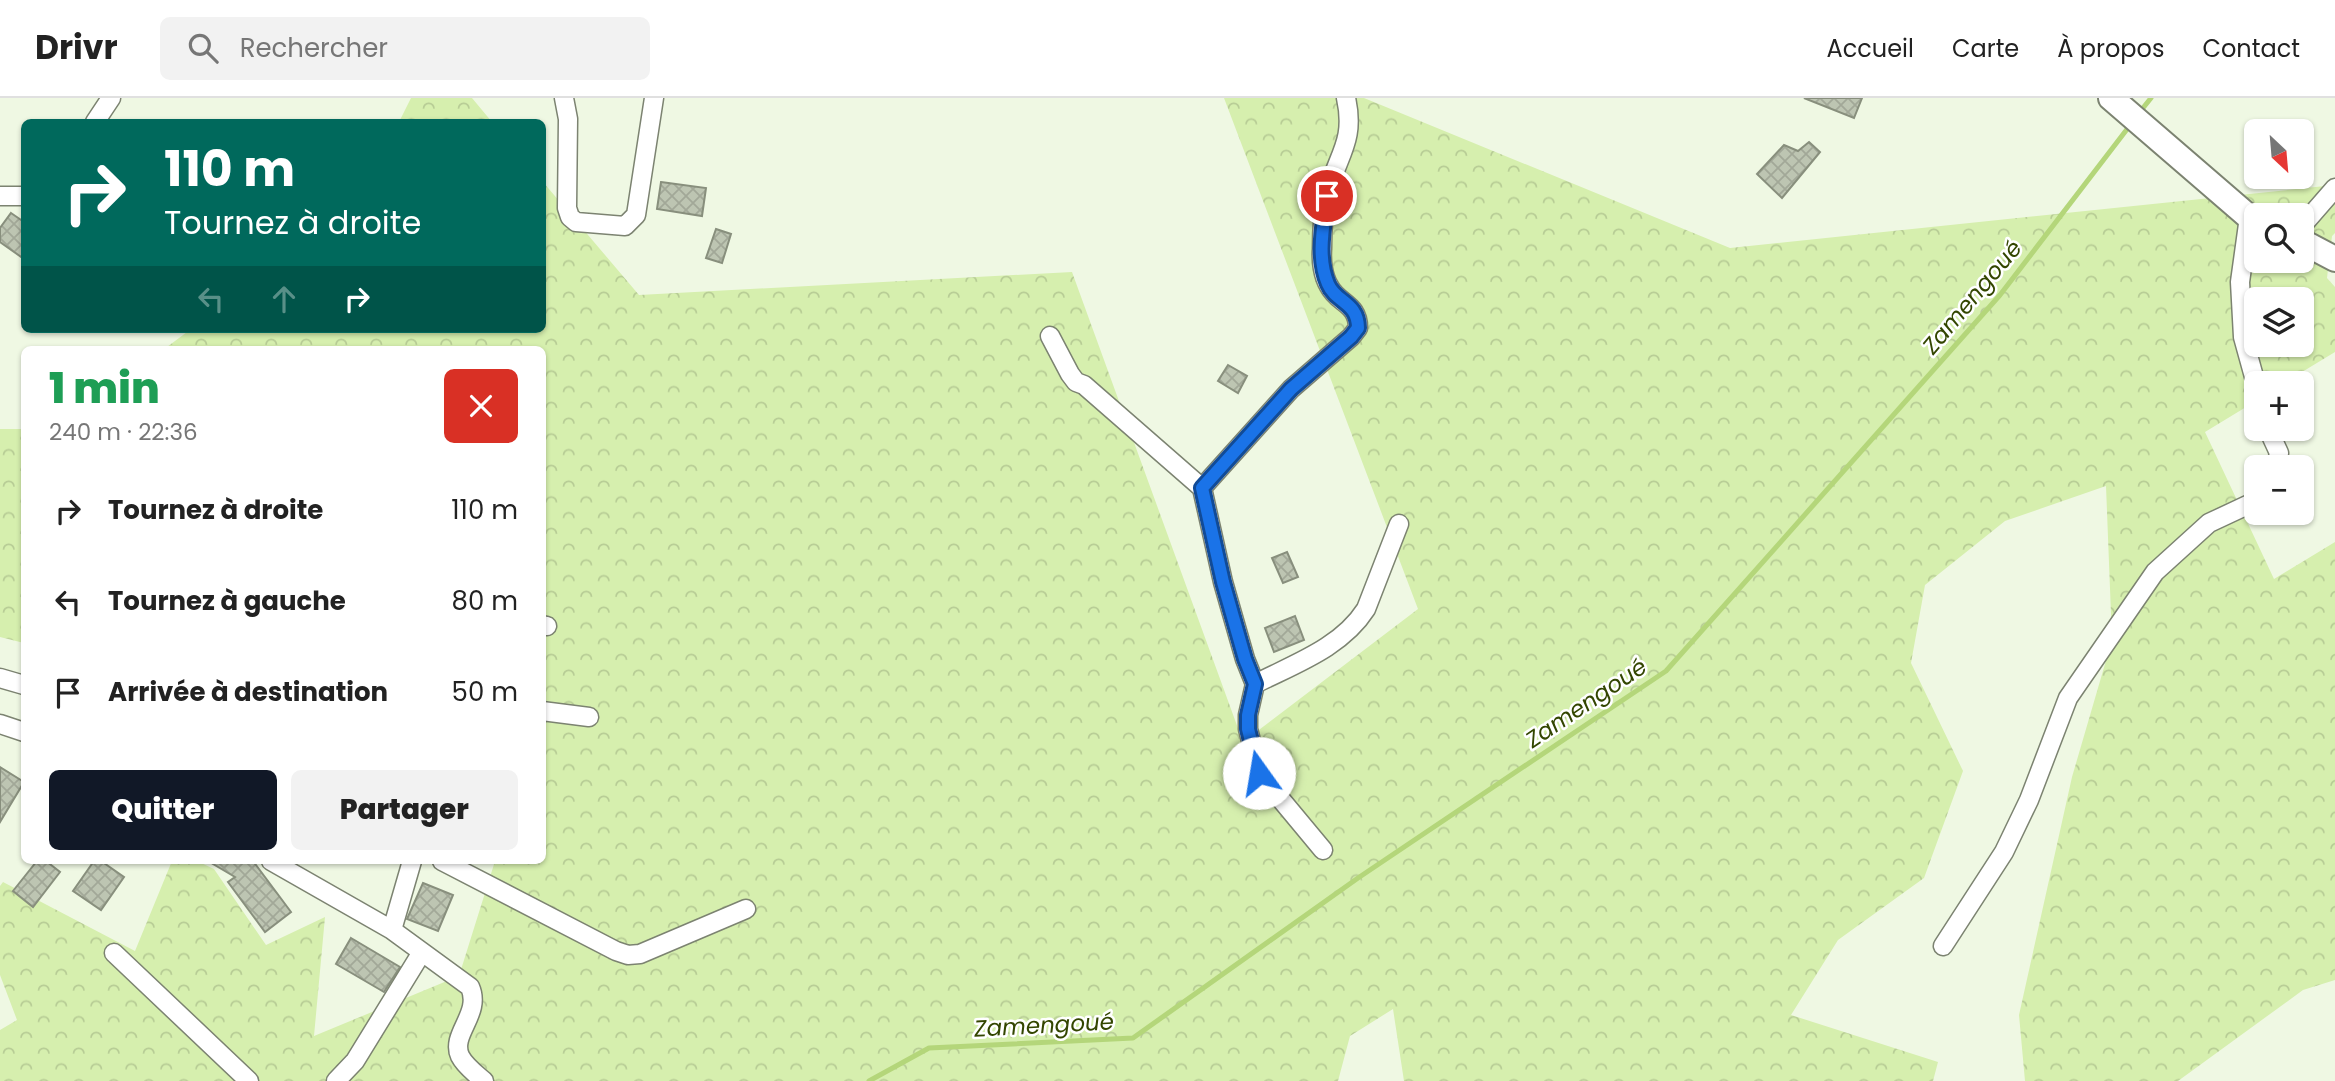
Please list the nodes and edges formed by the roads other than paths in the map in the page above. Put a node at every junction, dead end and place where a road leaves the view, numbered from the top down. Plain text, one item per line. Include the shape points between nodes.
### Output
1 (111, 98) edge
2 (564, 98) edge
3 (654, 98) edge
4 (1346, 98) edge
5 (2111, 98) edge
6 (97, 119) edge
7 (2335, 188) edge
8 (0, 196) edge
9 (21, 196) edge
10 (2244, 211) edge
11 (2314, 212) edge
12 (2314, 248) edge
13 (2335, 259) edge
14 (2244, 261) edge
15 (1050, 336) dead end
16 (2252, 371) edge
17 (1202, 488) junction
18 (2244, 507) edge
19 (1398, 524) dead end
20 (0, 678) edge
21 (21, 684) edge
22 (1255, 684) junction
23 (546, 712) edge
24 (589, 717) dead end
25 (0, 724) edge
26 (21, 732) edge
27 (1323, 850) dead end
28 (276, 864) edge
29 (411, 864) edge
30 (448, 864) edge
31 (746, 909) dead end
32 (392, 930) junction
33 (1943, 946) dead end
34 (422, 952) junction
35 (114, 953) dead end
36 (249, 1081) edge
37 (336, 1081) edge
38 (484, 1081) edge

1 - 6 street
2 - 3 street via 570,217 576,222 625,226 636,215
4 - 17 street via 1349,131 1327,196 1321,251 1329,287 1355,311 1358,328 1291,389
5 - 10 street
7 - 11 street
8 - 9 street
12 - 13 street
14 - 16 street via 2240,282 2243,337
15 - 17 street via 1076,382
17 - 22 street via 1223,582
18 - 33 street via 2209,523 2155,572 2068,698 2004,852
19 - 22 street via 1366,609 1352,628 1334,643
20 - 21 street
22 - 27 street via 1248,729 1259,773
23 - 24 street
25 - 26 street
28 - 32 street
29 - 32 street
30 - 31 street via 628,955
32 - 34 street
34 - 37 street via 361,1051
34 - 38 street via 470,987 473,1007 457,1045 465,1063
35 - 36 street

